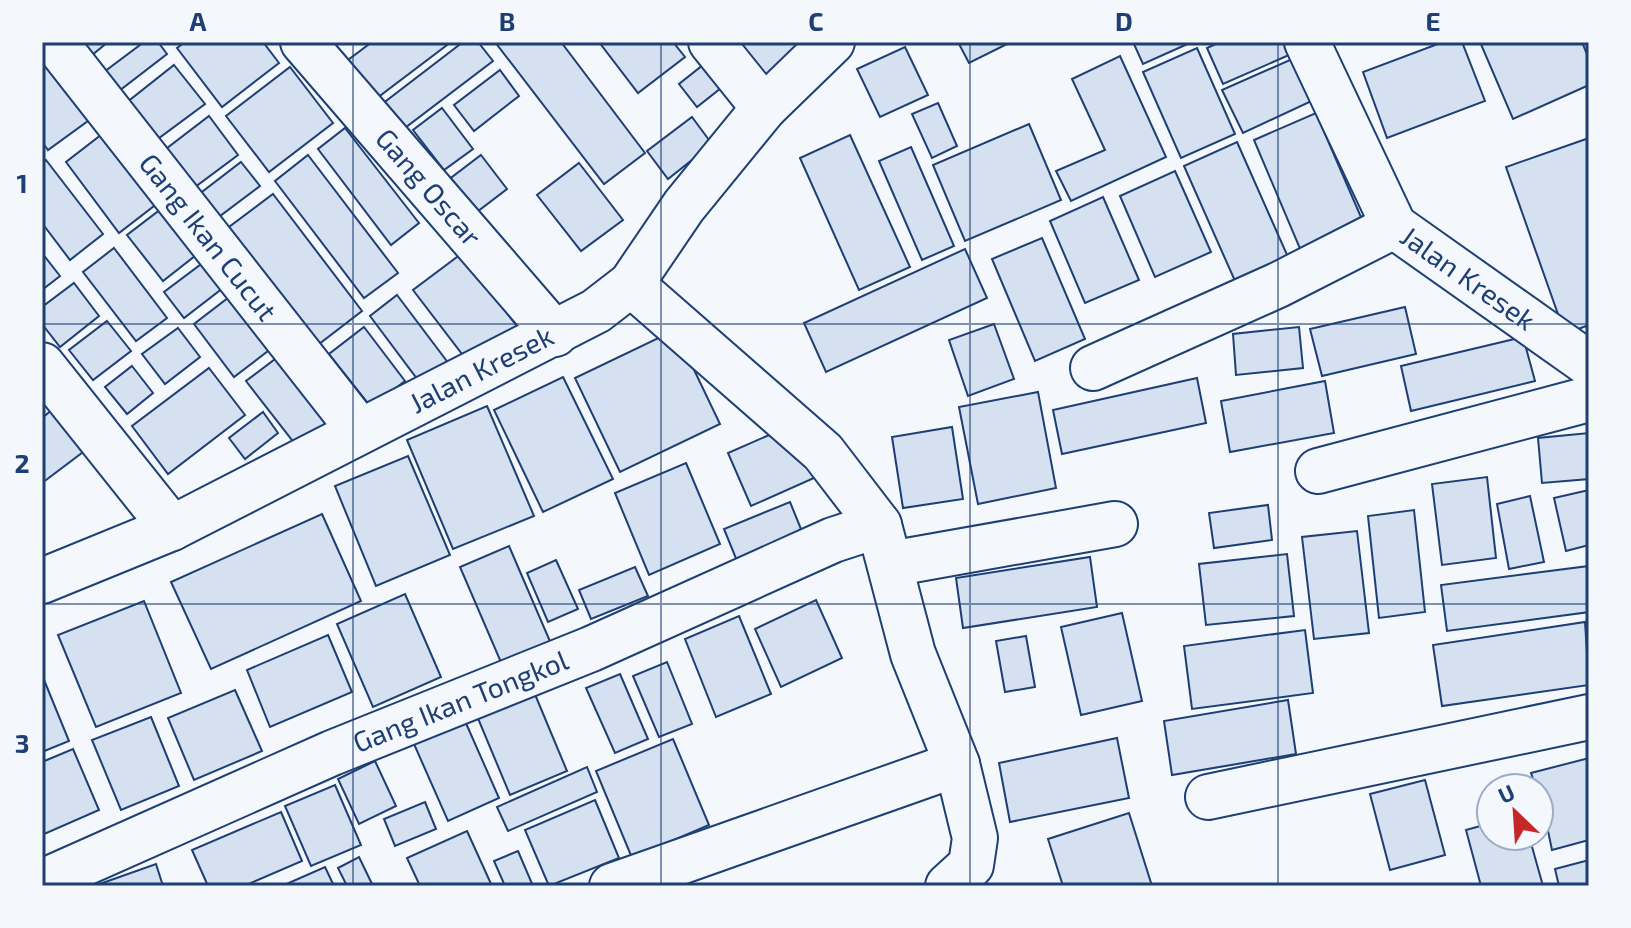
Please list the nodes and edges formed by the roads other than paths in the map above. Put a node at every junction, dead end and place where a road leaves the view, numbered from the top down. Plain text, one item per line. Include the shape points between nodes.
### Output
1 (55, 42) edge
2 (303, 42) edge
3 (711, 42) edge
4 (832, 42) edge
5 (1307, 42) edge
6 (764, 108) junction
7 (1394, 226) junction
8 (631, 284) junction
9 (555, 334) junction
10 (1589, 364) edge
11 (42, 365) edge
12 (1093, 368) dead end
13 (1589, 399) edge
14 (360, 431) junction
15 (1318, 471) dead end
16 (1115, 524) dead end
17 (172, 528) junction
18 (885, 545) junction
19 (42, 581) edge
20 (1589, 717) edge
21 (957, 764) junction
22 (1208, 797) dead end
23 (42, 882) edge
24 (612, 886) edge
25 (948, 886) edge

1 - 14 street, Gang Ikan Cucut
2 - 9 street, Gang Oscar
3 - 6 street
4 - 6 street, Jalan Kresek
5 - 7 street, Jalan Kresek
6 - 8 street, Jalan Kresek via 684,206
7 - 10 street, Jalan Kresek
7 - 12 street
8 - 9 street, Jalan Kresek
8 - 18 street via 823,452
9 - 14 street, Jalan Kresek
11 - 17 street
13 - 15 street
14 - 17 street, Jalan Kresek
16 - 18 street, Gang Ikan Tongkol
17 - 19 street, Jalan Kresek
18 - 21 street via 913,654
18 - 23 street, Gang Ikan Tongkol via 833,540 591,649 332,753
20 - 22 street
21 - 24 street
21 - 25 street via 975,838 971,865

